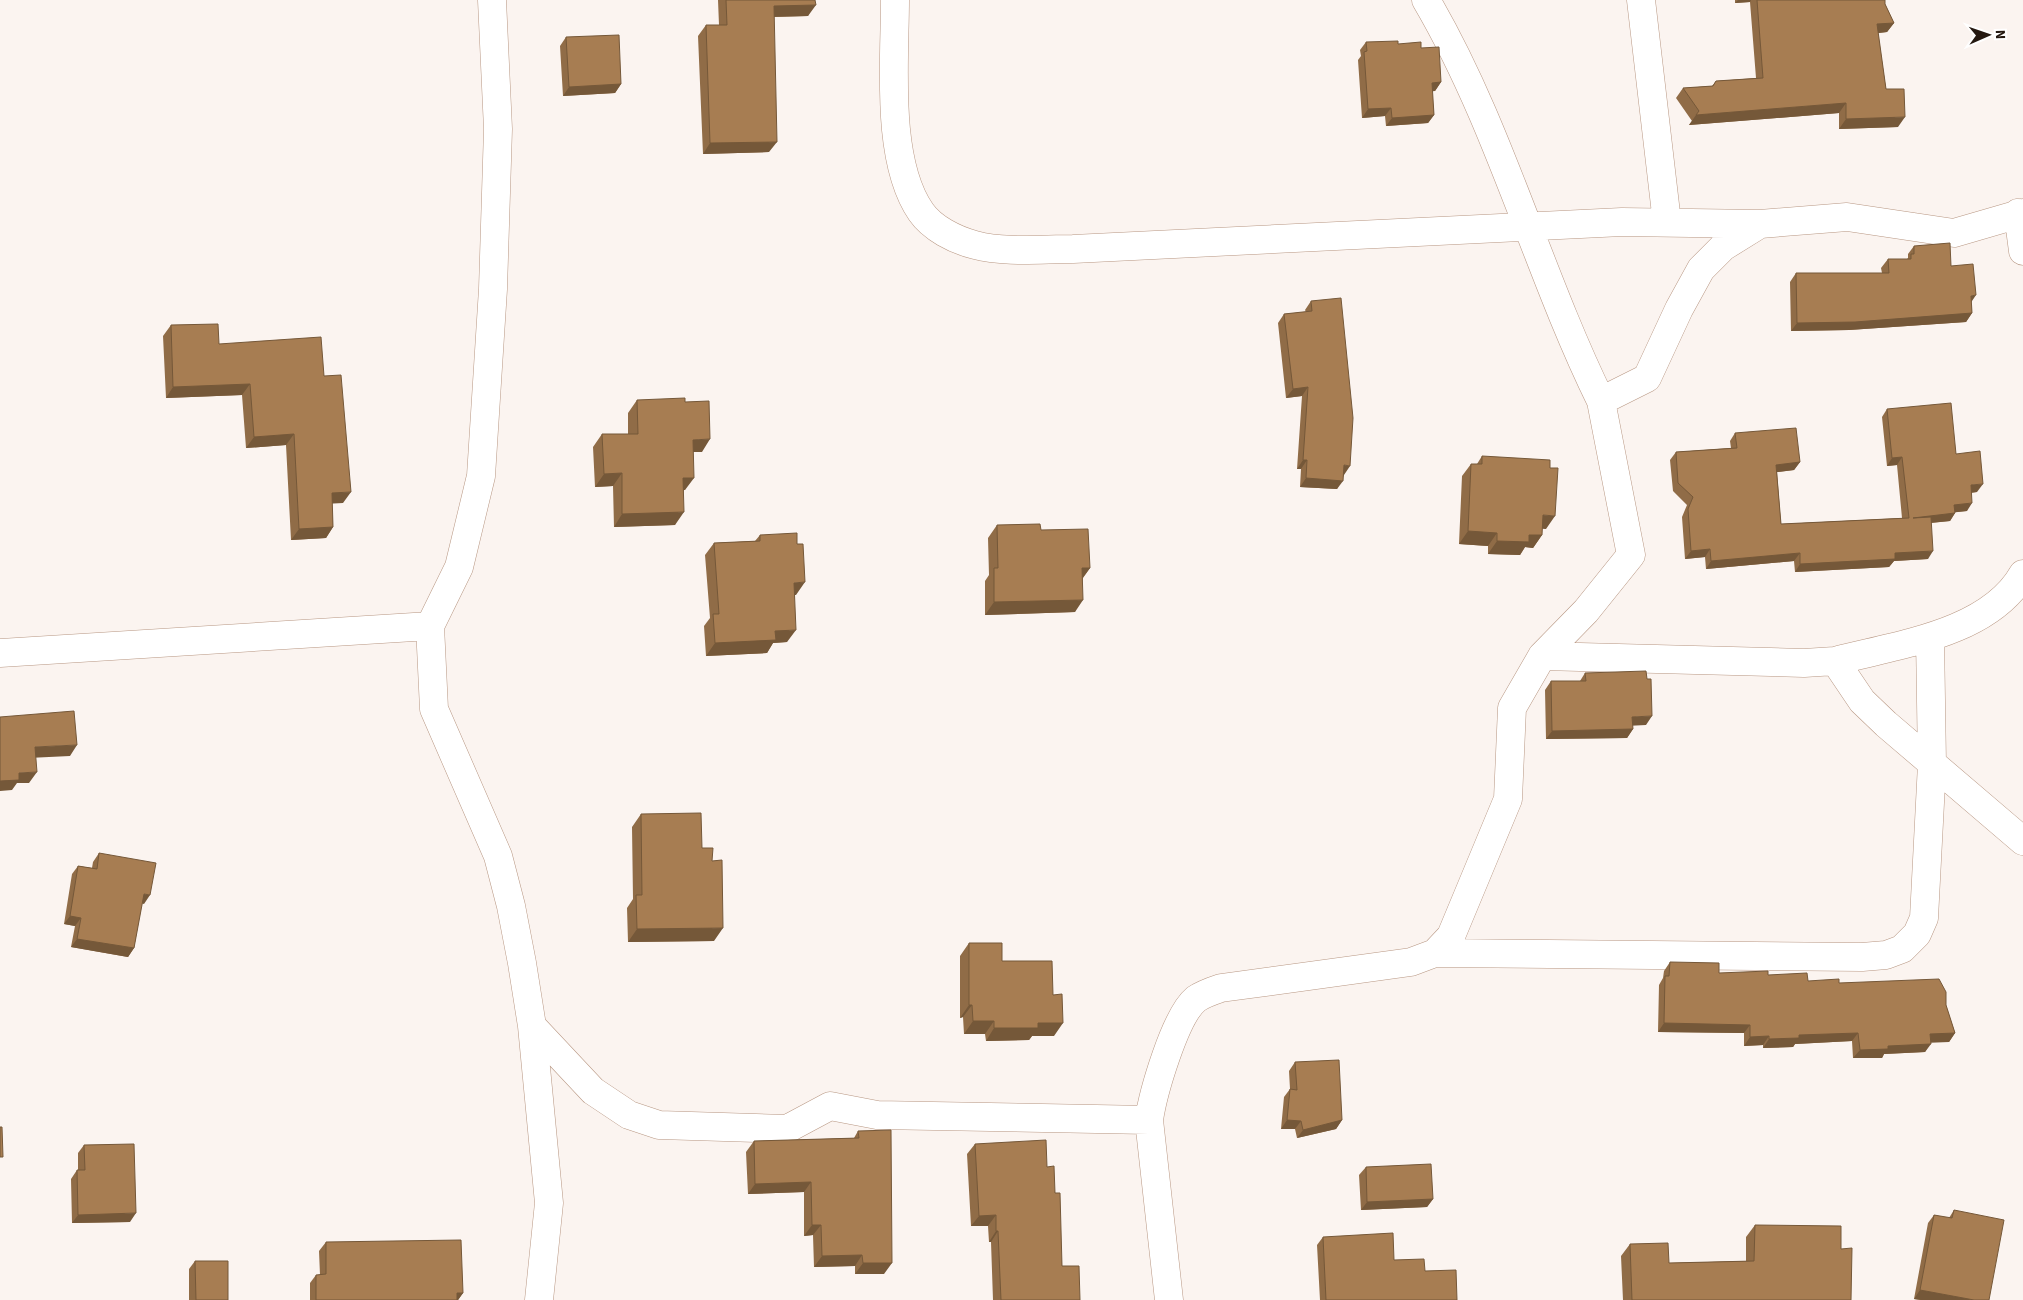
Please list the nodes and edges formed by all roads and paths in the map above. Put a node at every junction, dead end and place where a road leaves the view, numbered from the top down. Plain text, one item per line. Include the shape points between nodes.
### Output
1 (492, 0) edge
2 (895, 0) edge
3 (1426, 0) edge
4 (1641, 0) edge
5 (2021, 213) edge
6 (1667, 222) junction
7 (1760, 224) junction
8 (1529, 226) junction
9 (2023, 251) edge
10 (1601, 401) junction
11 (2023, 574) edge
12 (430, 626) junction
13 (1930, 637) junction
14 (0, 653) edge
15 (1542, 656) junction
16 (1835, 661) junction
17 (1932, 764) junction
18 (2023, 841) edge
19 (1435, 953) junction
20 (532, 1026) junction
21 (1148, 1120) junction
22 (539, 1300) edge
23 (1169, 1300) edge

1 - 12 street via 498,129 493,289 481,476 459,567
2 - 8 street via 896,127 905,179 921,212 931,223 974,245 1008,249 1073,249
3 - 8 street via 1488,127
4 - 6 street
5 - 7 street via 1954,233 1847,217
5 - 9 street
6 - 7 street
6 - 8 street
7 - 10 street via 1723,247 1701,269 1647,378
8 - 10 street via 1574,347
10 - 15 street via 1630,555 1586,611
11 - 13 street via 2007,597 1984,615
12 - 14 street
12 - 20 street via 434,709 498,856 511,906
13 - 16 street
13 - 17 street
15 - 16 street
15 - 19 street via 1512,708 1508,799 1457,924 1445,944
16 - 17 street via 1862,701
17 - 18 street
17 - 19 street via 1924,918 1913,940 1895,952 1862,957
19 - 21 street via 1411,962 1221,988 1203,995 1189,1007 1179,1023 1154,1091
20 - 21 street via 593,1092 630,1115 659,1125 787,1129 830,1106 877,1115
20 - 22 street via 549,1203
21 - 23 street

